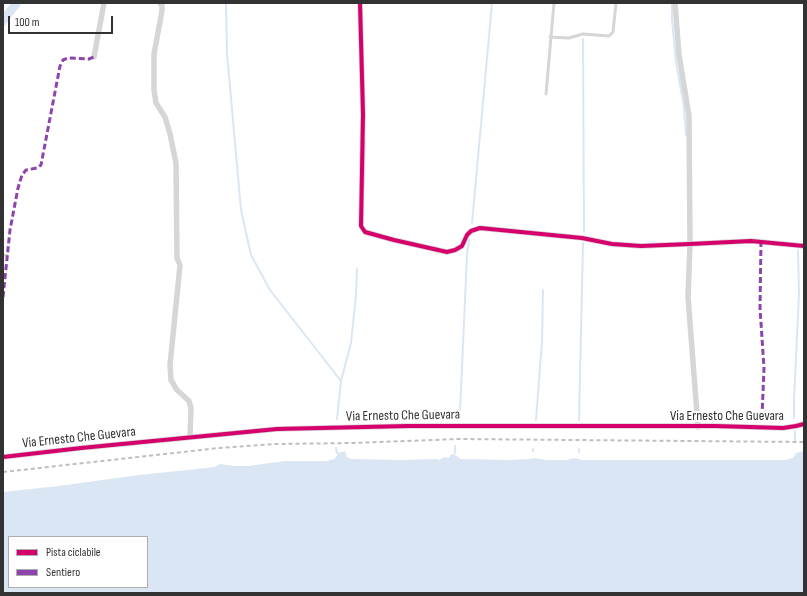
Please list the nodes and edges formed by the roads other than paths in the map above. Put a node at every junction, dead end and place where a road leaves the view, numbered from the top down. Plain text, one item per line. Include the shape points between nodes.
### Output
1 (104, 3) edge
2 (160, 3) edge
3 (360, 3) edge
4 (554, 3) edge
5 (616, 3) edge
6 (675, 3) edge
7 (550, 37) junction
8 (94, 58) dead end
9 (546, 94) dead end
10 (690, 244) junction
11 (804, 246) edge
12 (804, 424) edge
13 (698, 427) junction
14 (190, 438) junction
15 (3, 457) edge

1 - 8 street
2 - 14 street via 162,11 154,54 154,90 156,103 165,117 176,163 177,258 180,265 170,365 171,380 189,401
3 - 10 street via 363,114 361,226 365,232 447,252 462,246 467,235 480,228 582,238 612,244
4 - 7 lane
5 - 7 lane via 613,32 609,36 583,34 569,38
6 - 10 street via 678,55 689,116
7 - 9 lane
10 - 11 street via 751,241
10 - 13 street via 688,297
12 - 13 street, Via Ernesto Che Guevara via 783,428
13 - 14 street, Via Ernesto Che Guevara via 408,426 277,429
14 - 15 street, Via Ernesto Che Guevara

